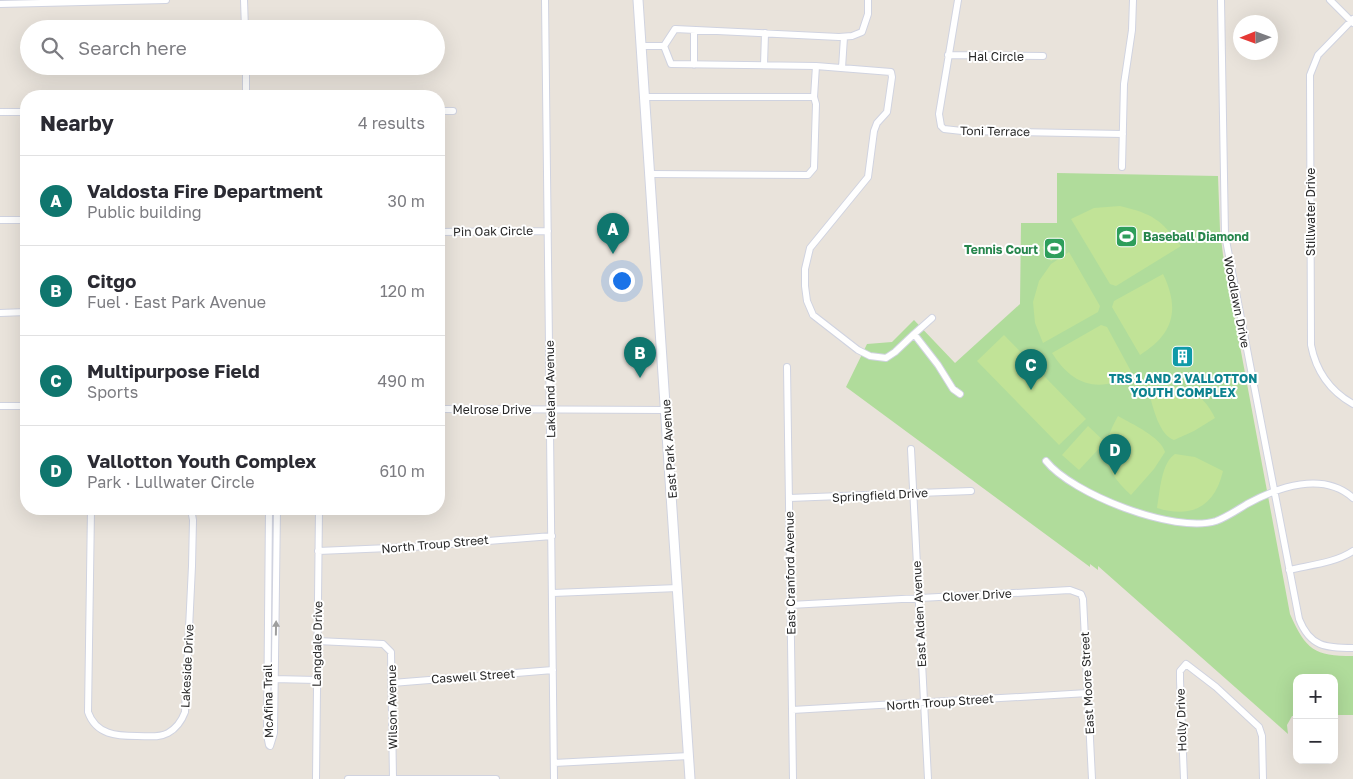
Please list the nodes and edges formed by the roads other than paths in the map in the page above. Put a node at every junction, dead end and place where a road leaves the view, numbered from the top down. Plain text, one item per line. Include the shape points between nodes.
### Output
1 (166, 0) edge
2 (244, 0) edge
3 (545, 0) edge
4 (638, 0) edge
5 (868, 0) edge
6 (958, 0) edge
7 (1133, 0) edge
8 (1221, 0) edge
9 (1330, 0) edge
10 (0, 4) edge
11 (245, 20) edge
12 (1352, 21) edge
13 (694, 30) junction
14 (765, 33) junction
15 (844, 36) junction
16 (641, 46) junction
17 (664, 46) junction
18 (948, 55) junction
19 (1043, 56) dead end
20 (694, 64) junction
21 (764, 65) junction
22 (816, 66) junction
23 (842, 68) junction
24 (246, 75) edge
25 (246, 90) edge
26 (814, 97) junction
27 (645, 98) junction
28 (445, 111) edge
29 (453, 111) dead end
30 (0, 112) edge
31 (20, 112) edge
32 (1123, 134) junction
33 (1122, 167) dead end
34 (650, 174) junction
35 (0, 220) edge
36 (20, 220) edge
37 (548, 231) junction
38 (445, 232) edge
39 (20, 312) edge
40 (0, 313) edge
41 (932, 318) dead end
42 (914, 334) junction
43 (786, 367) dead end
44 (960, 394) dead end
45 (1353, 404) edge
46 (0, 406) edge
47 (20, 406) edge
48 (445, 409) edge
49 (550, 410) junction
50 (666, 410) junction
51 (912, 449) dead end
52 (1046, 461) dead end
53 (971, 491) dead end
54 (1274, 492) junction
55 (913, 493) junction
56 (788, 498) junction
57 (1353, 498) edge
58 (91, 515) edge
59 (192, 515) edge
60 (319, 515) edge
61 (269, 517) joint
62 (277, 517) joint
63 (552, 536) junction
64 (268, 551) junction
65 (318, 551) junction
66 (1353, 551) edge
67 (277, 552) junction
68 (1289, 570) junction
69 (268, 586) junction
70 (276, 586) junction
71 (678, 588) junction
72 (1074, 591) joint
73 (553, 593) junction
74 (919, 598) junction
75 (790, 605) junction
76 (317, 641) junction
77 (1353, 648) edge
78 (267, 653) junction
79 (276, 653) junction
80 (553, 670) junction
81 (267, 679) junction
82 (275, 679) junction
83 (317, 680) junction
84 (392, 683) junction
85 (1088, 693) junction
86 (924, 703) junction
87 (792, 710) junction
88 (267, 711) junction
89 (275, 711) junction
90 (689, 756) junction
91 (554, 763) junction
92 (316, 779) edge
93 (348, 779) edge
94 (393, 779) edge
95 (496, 779) edge
96 (554, 779) edge
97 (690, 779) edge
98 (792, 779) edge
99 (928, 779) edge
100 (1092, 779) edge
101 (1184, 779) edge
102 (1264, 779) edge

1 - 10 street
2 - 11 street
3 - 37 street, Lakeland Avenue
4 - 16 main road, East Park Avenue
5 - 15 street via 868,14 862,32
6 - 18 street
7 - 32 street via 1124,84
8 - 54 street, Woodlawn Drive via 1225,235
9 - 12 street
12 - 45 street, Stillwater Drive via 1314,62 1309,81 1309,129 1312,352 1324,379 1336,393
13 - 14 street
13 - 17 street via 675,30
13 - 20 street
14 - 15 street
14 - 21 street
15 - 23 street
16 - 17 street
16 - 27 main road, East Park Avenue
17 - 20 street via 671,64
18 - 19 street, Hal Circle
18 - 32 street, Toni Terrace via 939,114 940,126 944,129
20 - 21 street
21 - 22 street
22 - 23 street
22 - 26 street
23 - 42 street via 891,72 887,112 874,130 868,177 810,248 805,269 807,301 813,315 870,356 886,358
24 - 25 street
26 - 27 street
26 - 34 street via 814,168 808,175
27 - 34 main road, East Park Avenue
28 - 29 street
30 - 31 street
32 - 33 street
34 - 50 main road, East Park Avenue
35 - 36 street
37 - 38 street, Pin Oak Circle
37 - 49 street, Lakeland Avenue
39 - 40 street
41 - 42 street
42 - 44 street
43 - 56 street, East Cranford Avenue
46 - 47 street
48 - 49 street, Melrose Drive
49 - 50 street, Melrose Drive
49 - 63 street, Lakeland Avenue
50 - 71 main road, East Park Avenue
51 - 55 street, East Alden Avenue
52 - 54 street via 1060,475 1107,500 1137,514 1159,519 1198,524 1216,521
53 - 55 street, Springfield Drive
54 - 57 street via 1321,483 1338,487
54 - 68 street, Woodlawn Drive
55 - 56 street, Springfield Drive
55 - 74 street, East Alden Avenue
56 - 75 street, East Cranford Avenue
58 - 59 street, Lakeside Drive via 88,712 98,728 109,734 151,736 172,730 186,712
60 - 65 street, Langdale Drive
61 - 62 street
61 - 64 street, McAfina Trail
62 - 67 street, McAfina Trail
63 - 65 street, North Troup Street
63 - 73 street, Lakeland Avenue
64 - 67 street
64 - 69 street, McAfina Trail
65 - 76 street, Langdale Drive
66 - 68 street via 1329,561
67 - 70 street, McAfina Trail
68 - 77 street via 1298,619 1304,631 1328,648
69 - 70 street
69 - 78 street, McAfina Trail
79 -> 70 street, McAfina Trail
71 - 73 street
71 - 90 main road, East Park Avenue
72 - 74 street, Clover Drive
72 - 85 street, East Moore Street via 1083,599
73 - 80 street, Lakeland Avenue
74 - 75 street, Clover Drive
74 - 86 street, East Alden Avenue
75 - 87 street, East Cranford Avenue
76 - 83 street, Langdale Drive
76 - 84 street, Wilson Avenue via 383,644 391,652
78 - 79 street
78 - 81 street, McAfina Trail
79 - 82 street, McAfina Trail
80 - 84 street, Caswell Street
80 - 91 street, Lakeland Avenue
81 - 82 street
81 - 88 street, McAfina Trail
82 - 83 street
82 - 89 street, McAfina Trail
83 - 92 street, Langdale Drive
84 - 94 street, Wilson Avenue
85 - 86 street, North Troup Street
85 - 100 street, East Moore Street
86 - 87 street, North Troup Street
86 - 99 street, East Alden Avenue
87 - 98 street, East Cranford Avenue
88 - 89 street
88 - 89 street, McAfina Trail via 270,746
90 - 91 street
90 - 97 main road, East Park Avenue
91 - 96 street, Lakeland Avenue
93 - 94 street
94 - 95 street
101 - 102 street, Holly Drive via 1180,670 1186,664 1259,727

